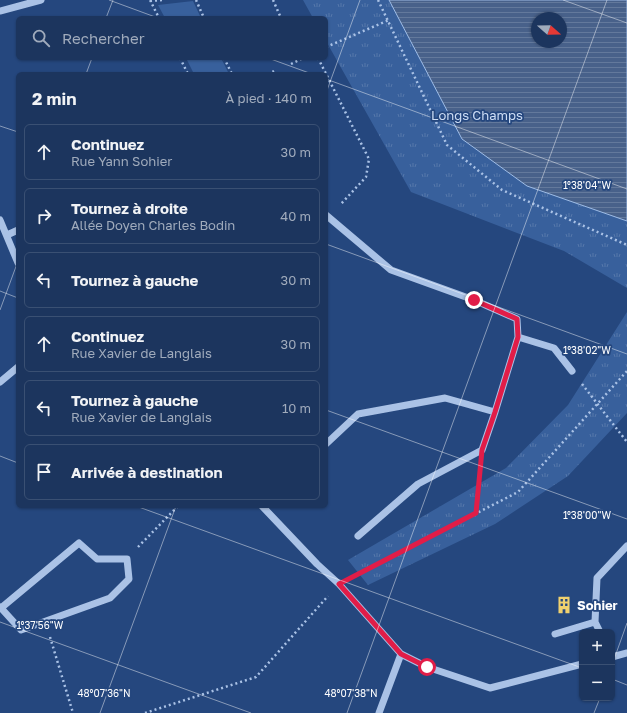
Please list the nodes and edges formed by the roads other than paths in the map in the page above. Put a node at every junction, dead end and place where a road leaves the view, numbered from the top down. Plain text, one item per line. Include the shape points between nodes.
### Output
1 (41, 0) edge
2 (0, 11) edge
3 (328, 218) edge
4 (0, 220) edge
5 (16, 231) edge
6 (7, 236) junction
7 (16, 258) edge
8 (518, 337) junction
9 (16, 369) edge
10 (572, 371) road end
11 (0, 382) edge
12 (495, 412) junction
13 (328, 442) edge
14 (264, 508) edge
15 (358, 536) dead end
16 (627, 546) edge
17 (1, 608) edge
18 (595, 622) junction
19 (598, 629) edge
20 (555, 634) dead end
21 (627, 653) edge
22 (401, 654) junction
23 (615, 655) edge
24 (579, 665) edge
25 (379, 713) edge

1 - 2 street
3 - 8 street via 391,270 474,300 517,319
4 - 6 street
5 - 6 street
6 - 7 street
8 - 10 street via 554,348
8 - 12 street
9 - 11 street
12 - 13 street via 445,398 358,414
12 - 15 street via 482,450 418,484
14 - 22 street via 339,584
16 - 18 street via 597,578
17 - 17 street via 78,543 97,560 126,559 129,579 110,598 20,630
18 - 19 street
18 - 20 street
21 - 23 street
22 - 24 street via 427,667 490,688
22 - 25 street

